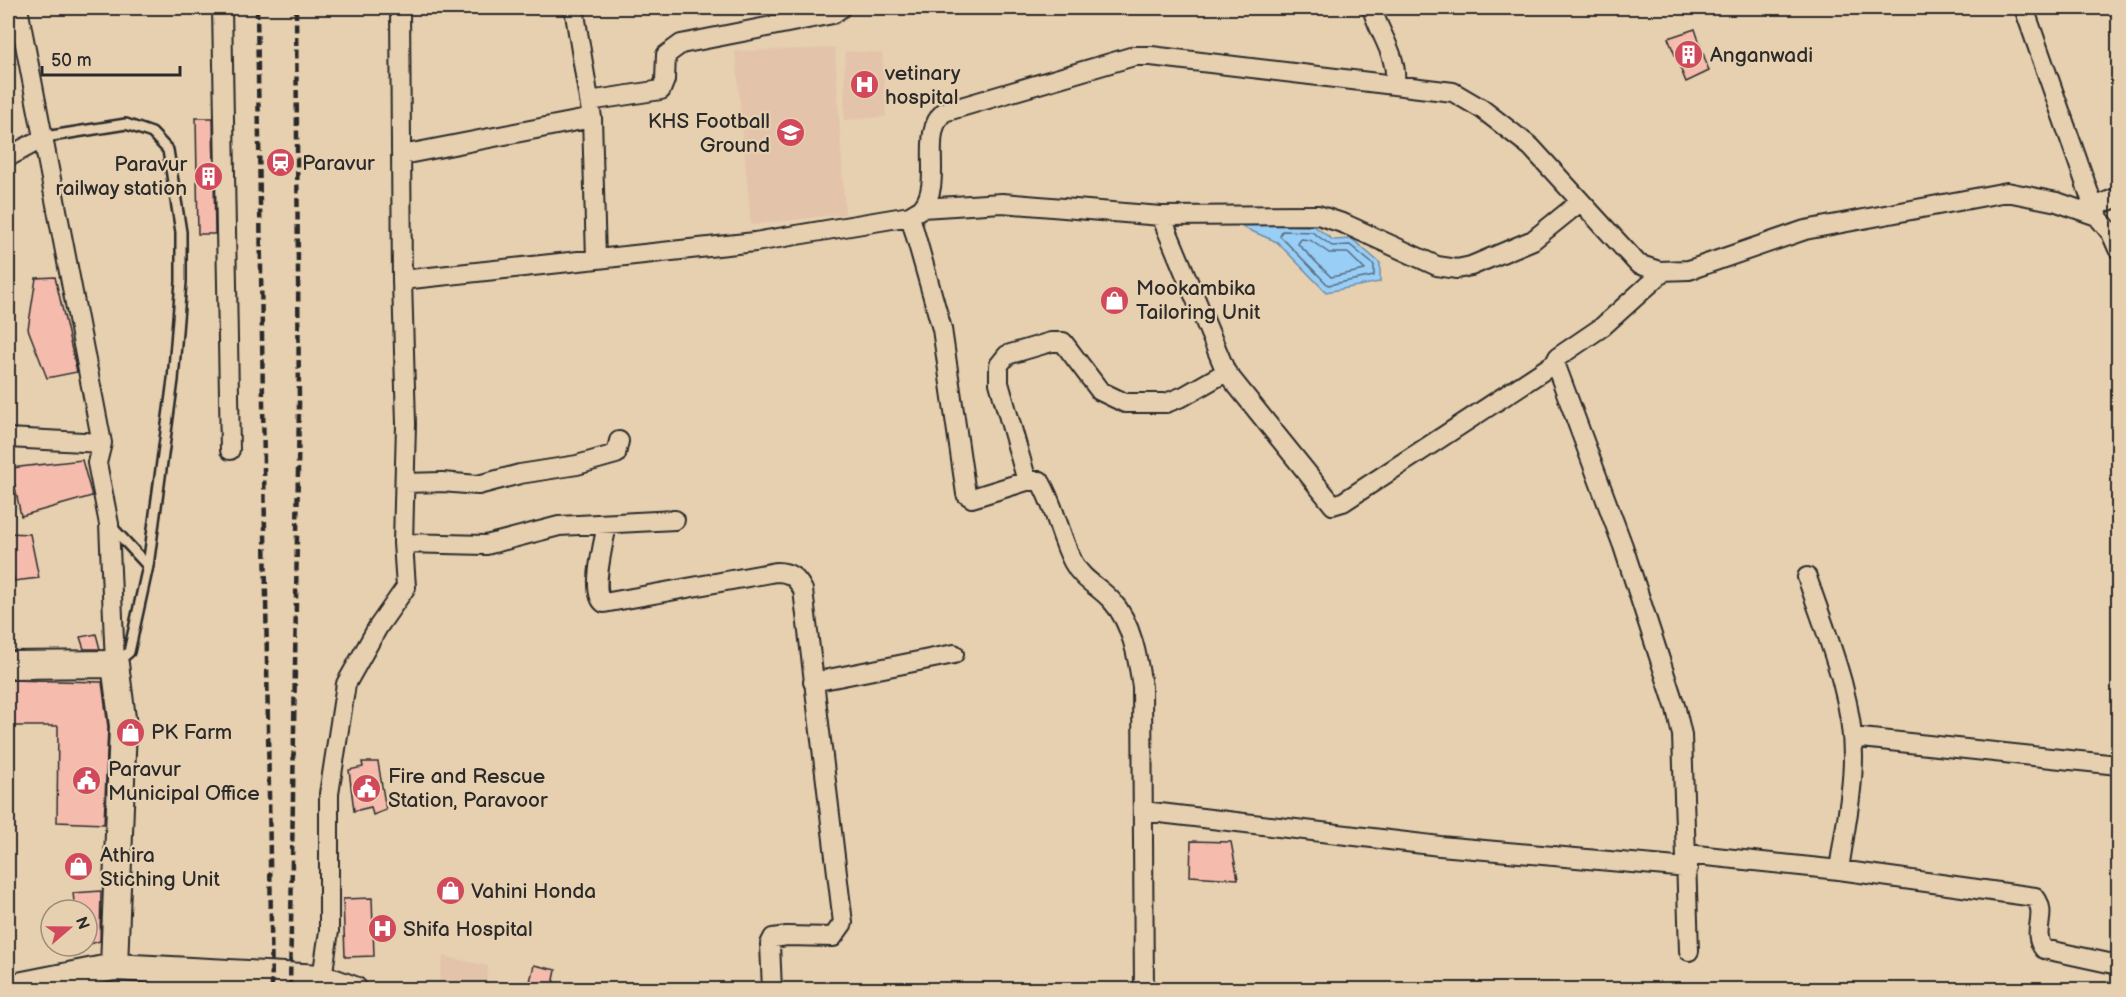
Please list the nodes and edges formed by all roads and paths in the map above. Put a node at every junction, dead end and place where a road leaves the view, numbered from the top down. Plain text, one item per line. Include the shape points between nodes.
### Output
1 (18, 8) edge
2 (222, 8) edge
3 (400, 8) edge
4 (574, 8) edge
5 (841, 8) edge
6 (1374, 8) edge
7 (2024, 8) edge
8 (1395, 84) junction
9 (591, 110) junction
10 (45, 137) junction
11 (402, 155) junction
12 (8, 157) edge
13 (2118, 196) edge
14 (1580, 202) junction
15 (916, 212) junction
16 (2096, 212) junction
17 (1161, 216) junction
18 (2118, 249) edge
19 (596, 259) junction
20 (1664, 271) junction
21 (402, 280) junction
22 (1555, 363) junction
23 (1226, 372) junction
24 (8, 438) edge
25 (619, 441) dead end
26 (102, 443) junction
27 (230, 450) dead end
28 (1027, 481) junction
29 (405, 483) junction
30 (675, 520) dead end
31 (109, 524) junction
32 (607, 525) junction
33 (403, 543) junction
34 (148, 566) junction
35 (1807, 577) dead end
36 (954, 654) dead end
37 (115, 664) junction
38 (8, 665) edge
39 (813, 682) junction
40 (1852, 737) junction
41 (2118, 765) edge
42 (1143, 811) junction
43 (1688, 861) junction
44 (1839, 870) junction
45 (1689, 951) dead end
46 (2118, 965) edge
47 (114, 967) junction
48 (322, 978) junction
49 (8, 988) edge
50 (354, 990) edge
51 (772, 990) edge
52 (1144, 990) edge

1 - 10 street
2 - 27 street
3 - 11 street
4 - 9 street
5 - 9 street via 833,14 681,44 666,55 661,90
6 - 8 street via 1378,27 1389,45
7 - 16 street
8 - 14 street via 1453,92 1482,109 1531,147
8 - 15 street via 1134,56 944,112 934,132 928,195
9 - 11 street
9 - 19 street
10 - 12 street
10 - 26 street
10 - 34 lane via 126,124 152,133 168,150 181,232 181,282 173,380
11 - 21 street
13 - 16 street
14 - 17 street via 1533,240 1457,269 1437,267 1318,215
14 - 20 street via 1638,264
15 - 17 street via 1002,203
15 - 19 street via 755,242
15 - 28 street via 942,329 966,494 972,498
16 - 18 street
16 - 20 street via 2007,192 1805,230 1689,270
17 - 23 street
19 - 21 street
20 - 22 street via 1629,305
21 - 29 street
22 - 23 street via 1343,502 1332,505
22 - 43 street via 1676,709 1682,735
23 - 28 street via 1166,403 1125,403 1100,391 1063,342 1007,355 999,365 999,383
24 - 26 street
25 - 29 street via 616,454 478,485
26 - 31 street via 97,463
28 - 42 street via 1036,480 1043,485 1076,568 1089,584 1111,599 1134,645 1142,687
29 - 33 street
30 - 32 street
31 - 34 lane
31 - 37 street
32 - 33 street via 559,526 486,545
32 - 39 street via 597,590 604,603 776,572 793,576 803,590
33 - 48 street via 406,587 346,684 329,794 329,931
34 - 37 lane via 129,652
35 - 40 street via 1836,666
36 - 39 street
37 - 38 street
37 - 47 street via 123,726
39 - 51 street via 843,923 833,936 773,938
40 - 41 street
40 - 44 street via 1852,770
42 - 43 street via 1440,846
42 - 52 street
43 - 44 street
43 - 45 street
44 - 46 street via 2035,897 2041,904 2037,933 2044,950
47 - 48 street
47 - 49 street
48 - 50 street

